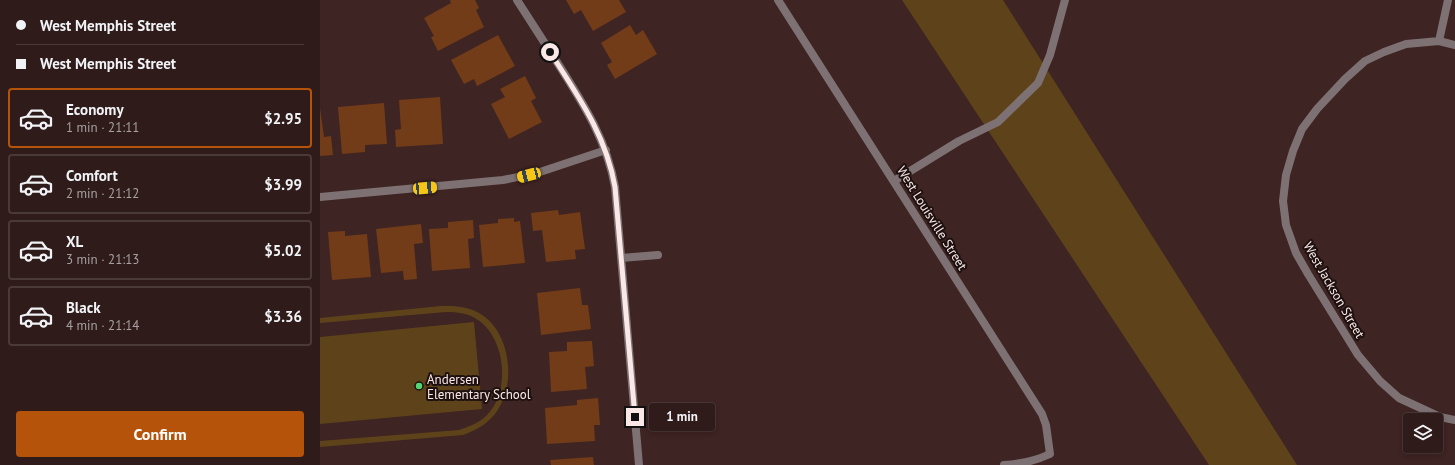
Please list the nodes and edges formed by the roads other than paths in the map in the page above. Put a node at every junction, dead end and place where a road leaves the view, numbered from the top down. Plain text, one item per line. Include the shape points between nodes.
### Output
1 (517, 0) edge
2 (778, 0) edge
3 (1065, 0) edge
4 (1448, 0) edge
5 (1440, 41) junction
6 (1455, 45) edge
7 (606, 150) junction
8 (894, 181) junction
9 (320, 197) edge
10 (658, 255) dead end
11 (621, 258) junction
12 (1455, 420) edge
13 (639, 465) edge
14 (1004, 465) edge

1 - 7 street via 583,103
2 - 8 street, West Louisville Street
3 - 8 street via 1050,55 1038,82 998,122 959,141
4 - 5 street
5 - 6 street, West Jackson Street
5 - 12 street, West Jackson Street via 1406,44 1384,52 1365,61 1345,79 1302,129 1286,175 1283,201 1286,225 1296,253 1358,355 1398,398 1440,417
7 - 9 street via 537,173 503,180
7 - 11 street via 615,187
8 - 14 street, West Louisville Street via 1042,414 1050,454 1038,460
10 - 11 street
11 - 13 street

